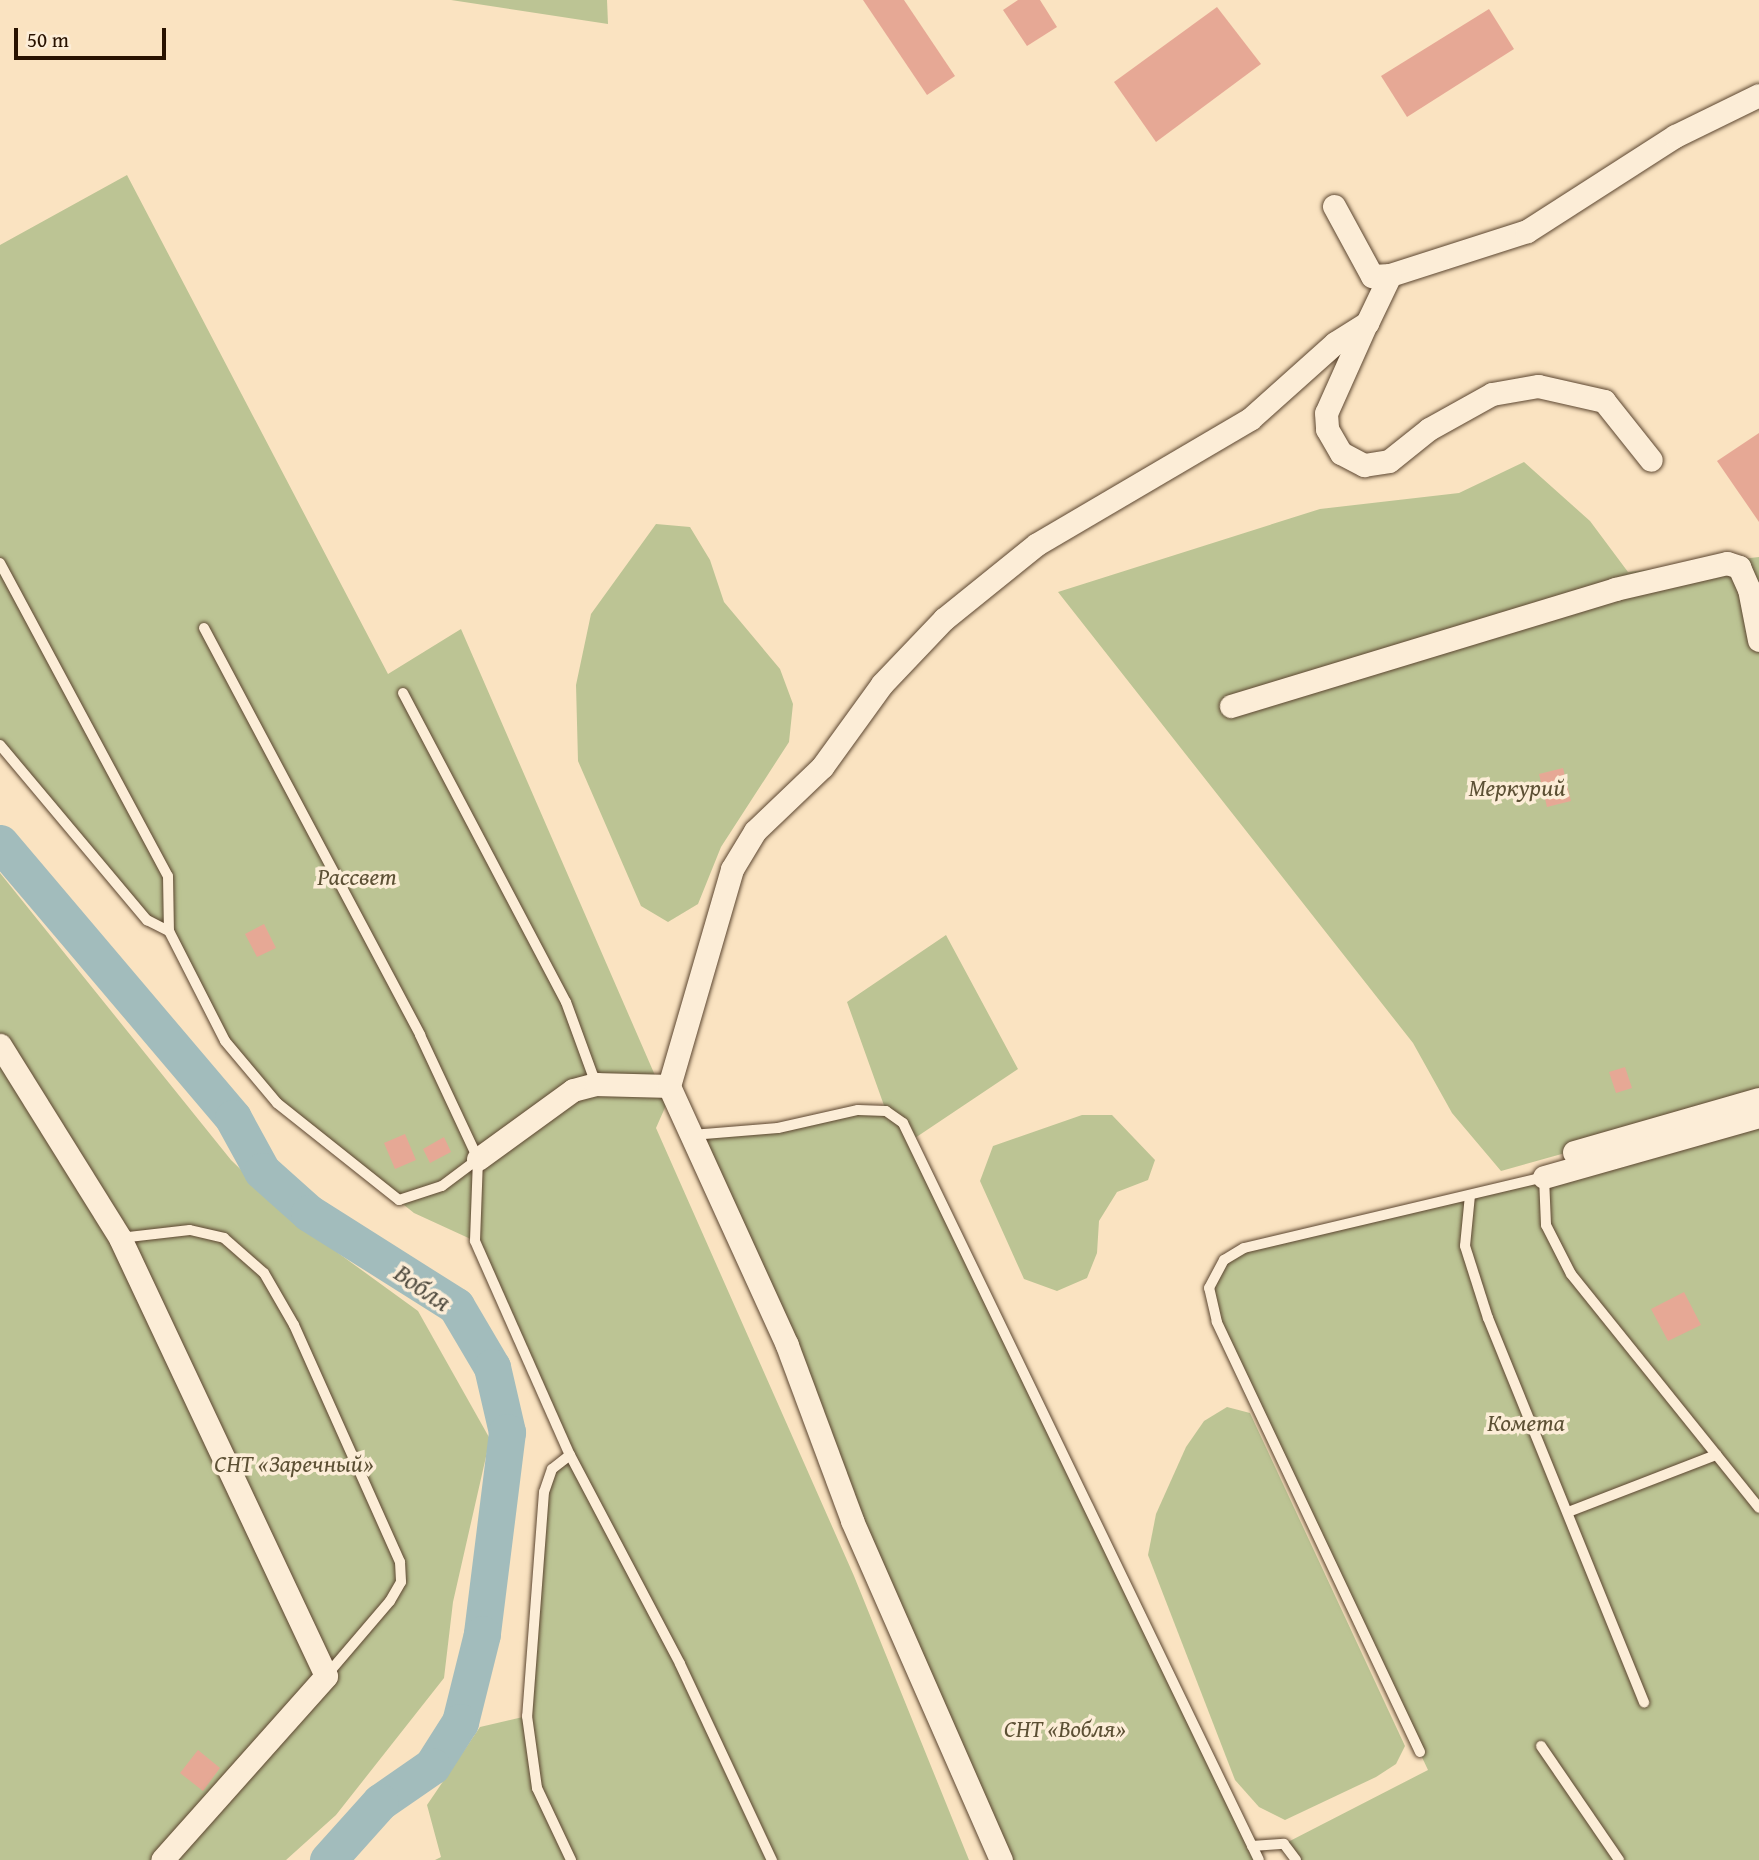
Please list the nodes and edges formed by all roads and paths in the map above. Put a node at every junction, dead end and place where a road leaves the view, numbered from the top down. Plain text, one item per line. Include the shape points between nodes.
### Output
1 (1759, 95) edge
2 (1334, 206) dead end
3 (1390, 275) junction
4 (1367, 323) junction
5 (1651, 460) dead end
6 (0, 564) edge
7 (204, 628) dead end
8 (1759, 640) edge
9 (402, 693) dead end
10 (1231, 706) dead end
11 (0, 745) edge
12 (169, 931) junction
13 (0, 1045) edge
14 (596, 1084) junction
15 (669, 1086) junction
16 (1759, 1099) edge
17 (1759, 1116) edge
18 (692, 1135) junction
19 (1574, 1152) dead end
20 (478, 1159) junction
21 (1544, 1177) junction
22 (1470, 1195) junction
23 (120, 1238) junction
24 (570, 1455) junction
25 (1716, 1455) junction
26 (1759, 1508) edge
27 (1568, 1512) junction
28 (326, 1676) junction
29 (1644, 1703) dead end
30 (1541, 1746) dead end
31 (1420, 1752) dead end
32 (1252, 1846) junction
33 (162, 1860) edge
34 (571, 1860) edge
35 (772, 1860) edge
36 (1001, 1860) edge
37 (1259, 1860) edge
38 (1296, 1860) edge
39 (1619, 1860) edge

1 - 3 street via 1675,136 1527,231
2 - 3 street via 1372,276
3 - 4 street
4 - 5 street via 1326,413 1341,453 1364,466 1389,461 1429,429 1492,394 1538,386 1604,401
4 - 15 street via 1335,342 1250,419 1037,544 944,619 882,684 822,767 755,831 732,869
6 - 12 lane via 168,876
7 - 20 lane via 420,1035
8 - 10 street via 1749,589 1739,567 1727,563 1615,589
9 - 14 lane via 566,1002
11 - 12 lane via 147,920
12 - 20 lane via 225,1041 277,1103 338,1158 399,1200 442,1186
13 - 23 street
14 - 15 street
14 - 20 street via 573,1090
15 - 18 street
16 - 19 street
17 - 21 street
18 - 32 lane via 778,1128 858,1110 886,1111 903,1123
18 - 36 street via 787,1345 958,1773
20 - 24 lane via 475,1241
21 - 22 lane
21 - 25 lane via 1546,1225 1571,1274
22 - 27 lane via 1465,1246
22 - 31 lane via 1244,1248 1224,1260 1209,1288 1217,1322
23 - 28 street
23 - 28 lane via 190,1230 224,1238 264,1273 294,1325 400,1562 401,1582 390,1601
24 - 34 lane via 552,1469 544,1492 527,1716 537,1788
24 - 35 lane via 680,1664
25 - 26 lane
25 - 27 lane
27 - 29 lane
28 - 33 street
30 - 39 lane
32 - 37 lane
32 - 38 lane via 1284,1844

